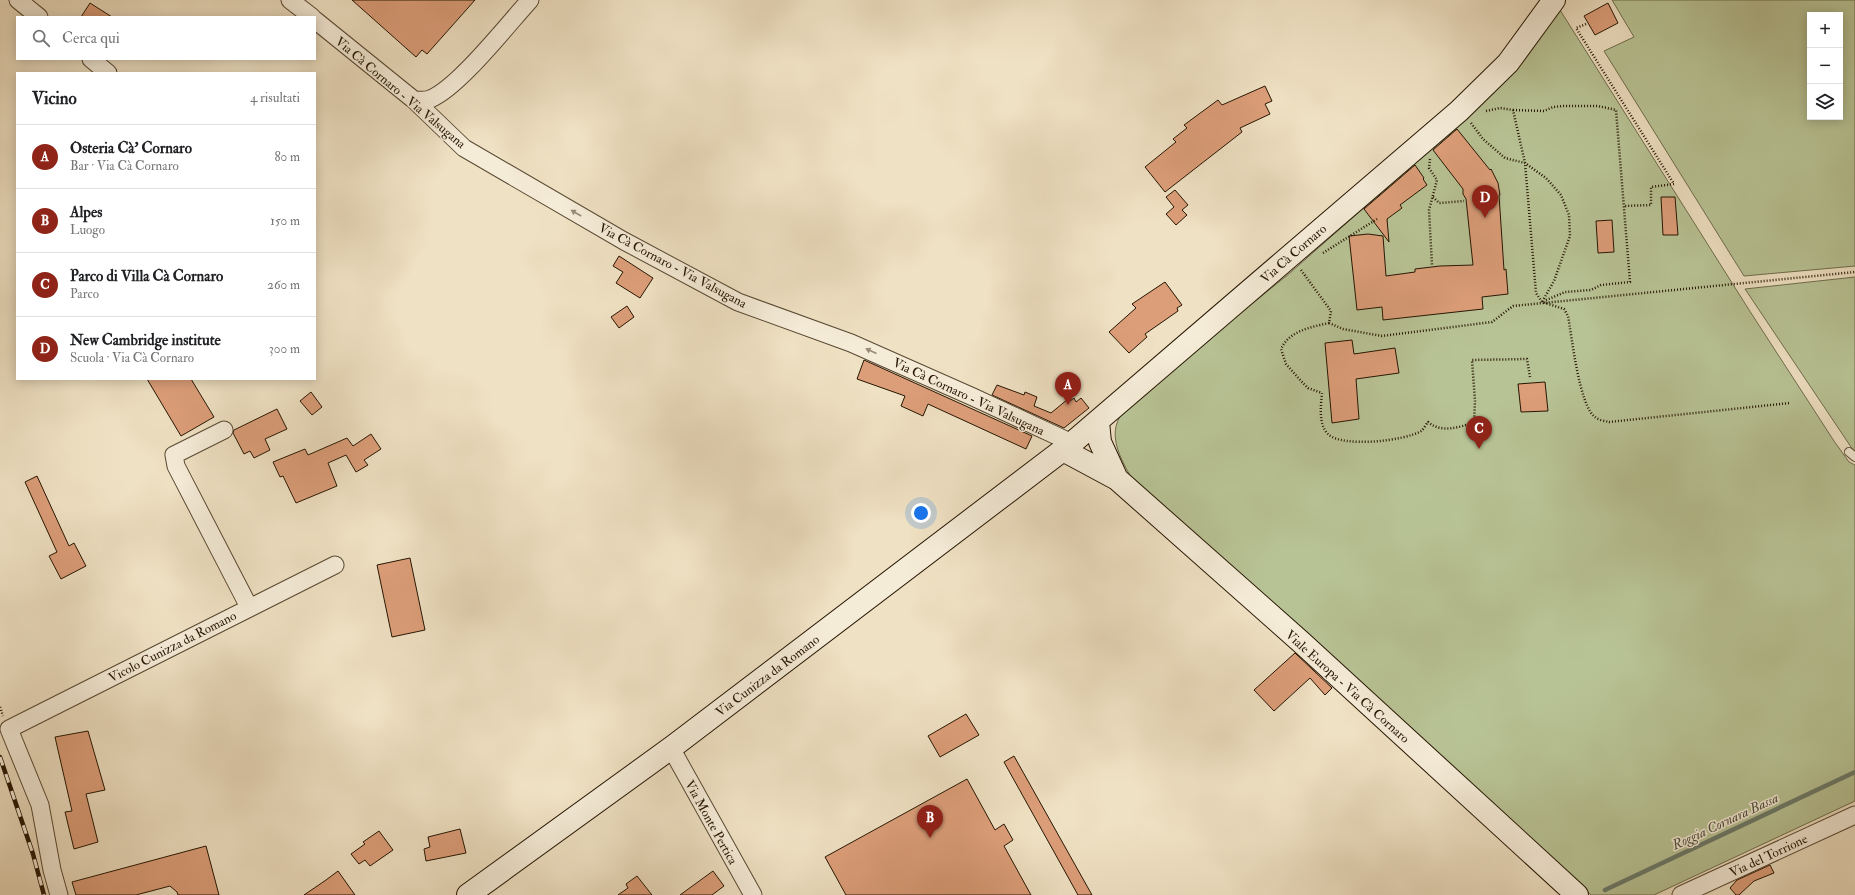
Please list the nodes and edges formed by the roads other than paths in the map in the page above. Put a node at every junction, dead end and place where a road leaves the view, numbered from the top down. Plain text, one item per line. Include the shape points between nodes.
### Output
1 (18, 0) edge
2 (530, 0) edge
3 (1554, 0) edge
4 (293, 1) edge
5 (38, 16) edge
6 (311, 16) edge
7 (316, 21) edge
8 (92, 60) edge
9 (107, 72) edge
10 (414, 100) junction
11 (1098, 422) junction
12 (224, 430) dead end
13 (1067, 447) junction
14 (1103, 449) junction
15 (1117, 479) junction
16 (335, 564) dead end
17 (249, 607) junction
18 (671, 748) junction
19 (1855, 815) edge
20 (59, 895) edge
21 (468, 895) edge
22 (753, 895) edge
23 (1578, 895) edge
24 (1681, 895) edge

1 - 5 street
2 - 10 street via 446,89 430,99
3 - 11 main road, Via Cà Cornaro via 1508,63 1478,111 1419,145
4 - 6 street
7 - 10 street, Via Cà Cornaro - Via Valsugana
8 - 9 street
13 -> 10 street, Via Cà Cornaro - Via Valsugana via 973,397 851,343 738,302 624,241 464,148
11 - 13 main road, Via Cà Cornaro
11 - 14 main road via 1098,436
12 - 17 street via 174,455 176,466
13 - 14 main road via 1094,446
13 - 15 main road
13 - 18 main road, Via Cunizza da Romano
14 - 15 main road
15 - 23 main road, Viale Europa - Via Cà Cornaro via 1307,647
16 - 17 street, Vicolo Cunizza da Romano
17 - 20 street, Vicolo Cunizza da Romano via 9,729 40,805
18 - 21 main road, Via Cunizza da Romano
18 - 22 street, Via Monte Pertica
19 - 24 street, Via del Torrione

